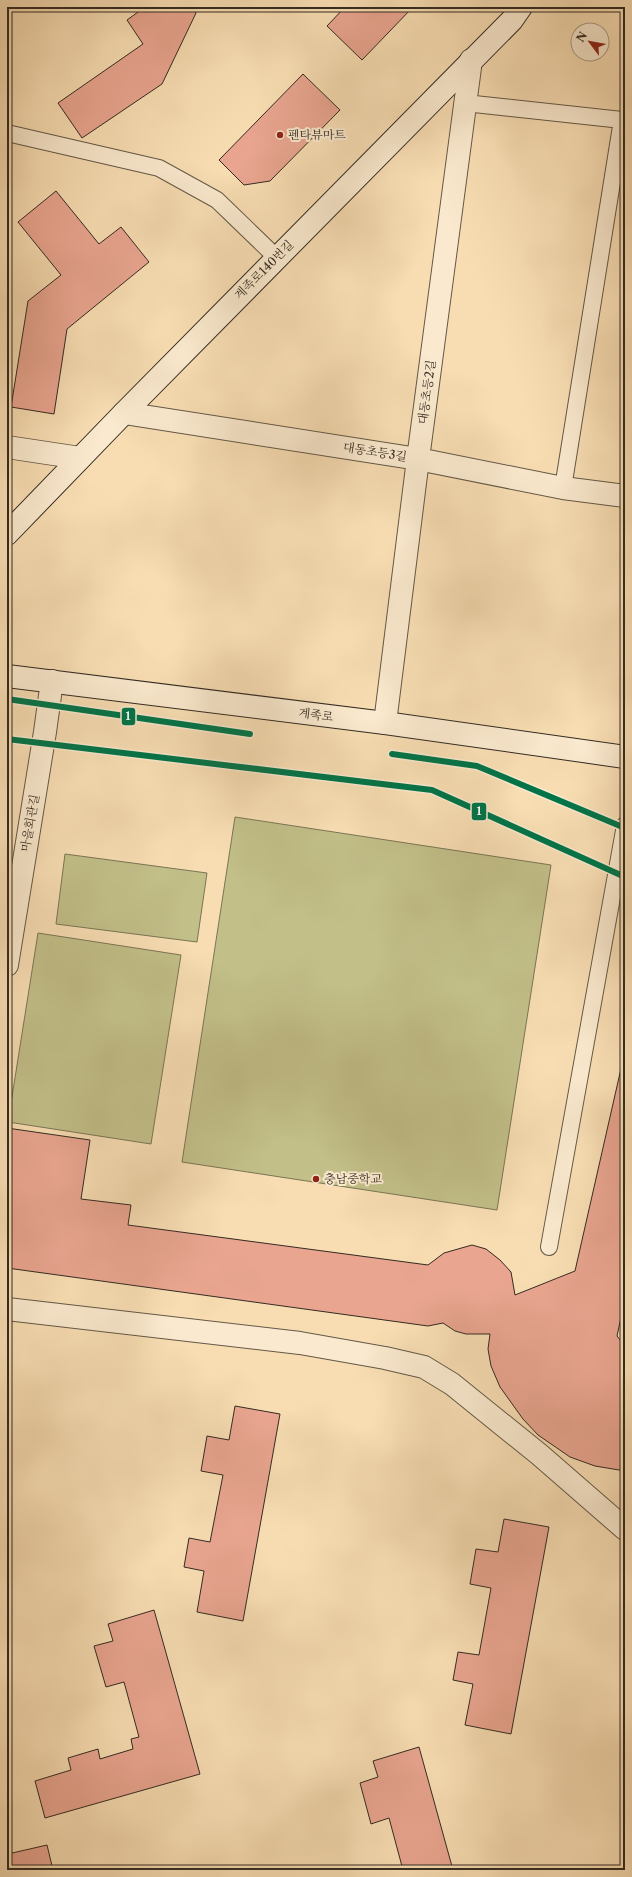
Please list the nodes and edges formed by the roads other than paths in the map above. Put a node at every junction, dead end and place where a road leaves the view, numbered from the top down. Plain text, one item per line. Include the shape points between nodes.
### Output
1 (521, 7) edge
2 (471, 60) junction
3 (465, 103) junction
4 (7, 133) edge
5 (277, 258) junction
6 (124, 413) junction
7 (7, 447) edge
8 (80, 458) junction
9 (418, 459) junction
10 (563, 488) junction
11 (625, 496) edge
12 (7, 534) edge
13 (7, 676) edge
14 (52, 681) junction
15 (385, 723) junction
16 (625, 757) edge
17 (625, 825) edge
18 (8, 941) edge
19 (7, 966) edge
20 (549, 1247) dead end
21 (7, 1309) edge
22 (625, 1529) edge

1 - 2 street, 계족로140번길 via 512,20
2 - 3 street, 대동초등2길
2 - 5 street, 계족로140번길
3 - 9 street, 대동초등2길
3 - 10 lane via 622,120
4 - 5 lane via 160,168 217,200
5 - 6 street, 계족로140번길
6 - 8 street, 계족로140번길
6 - 9 street, 대동초등3길
7 - 8 street
8 - 12 street, 계족로140번길
9 - 10 street, 대동초등3길
9 - 15 street, 대동초등2길
10 - 11 street, 대동초등3길
13 - 14 street, 계족로
14 - 15 street, 계족로
14 - 18 street, 마을회관길
15 - 16 street, 계족로
17 - 20 lane
18 - 19 street, 마을회관길
21 - 22 street via 300,1343 424,1367 452,1384 540,1455

